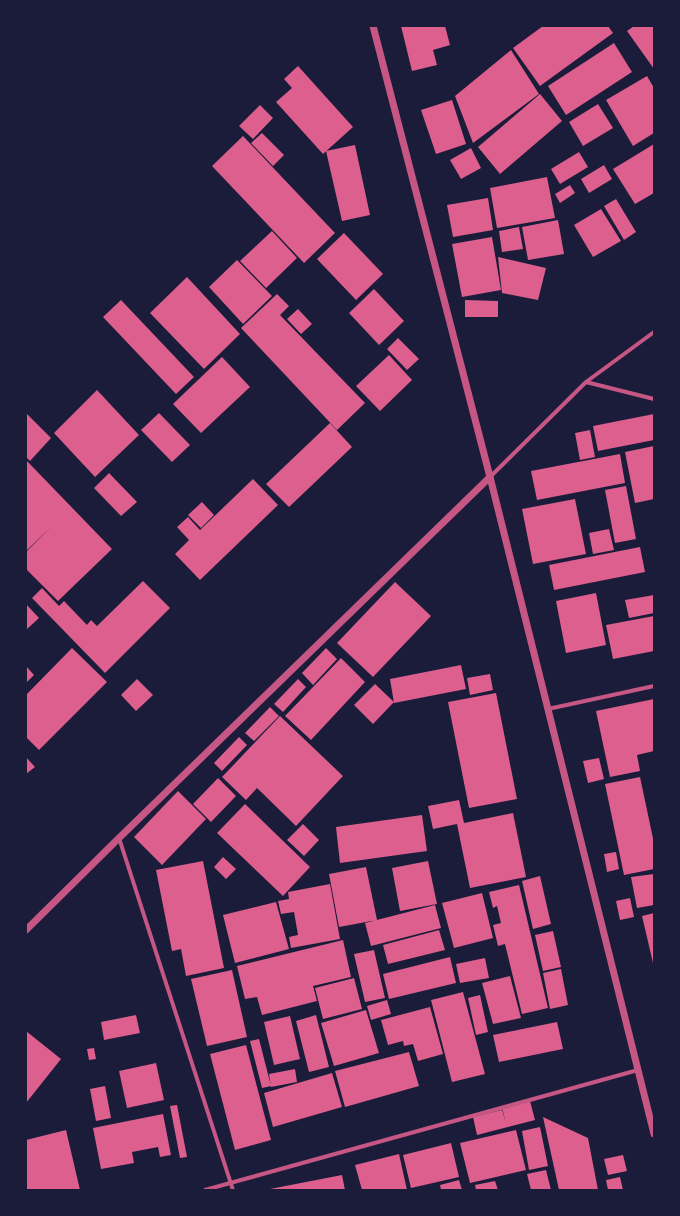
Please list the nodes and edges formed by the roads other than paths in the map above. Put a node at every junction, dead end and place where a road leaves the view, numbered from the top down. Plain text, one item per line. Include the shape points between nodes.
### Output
1 (373, 26) edge
2 (654, 332) edge
3 (586, 382) junction
4 (654, 399) edge
5 (490, 477) junction
6 (654, 686) edge
7 (548, 709) junction
8 (119, 838) junction
9 (26, 930) edge
10 (638, 1070) junction
11 (654, 1134) edge
12 (231, 1183) junction
13 (205, 1190) edge
14 (233, 1190) edge

1 - 5 street
2 - 3 street
3 - 4 street
3 - 5 street
5 - 7 street
5 - 8 street
6 - 7 street
7 - 10 street
8 - 9 street
8 - 12 street
10 - 11 street
10 - 12 street
12 - 13 street
12 - 14 street

